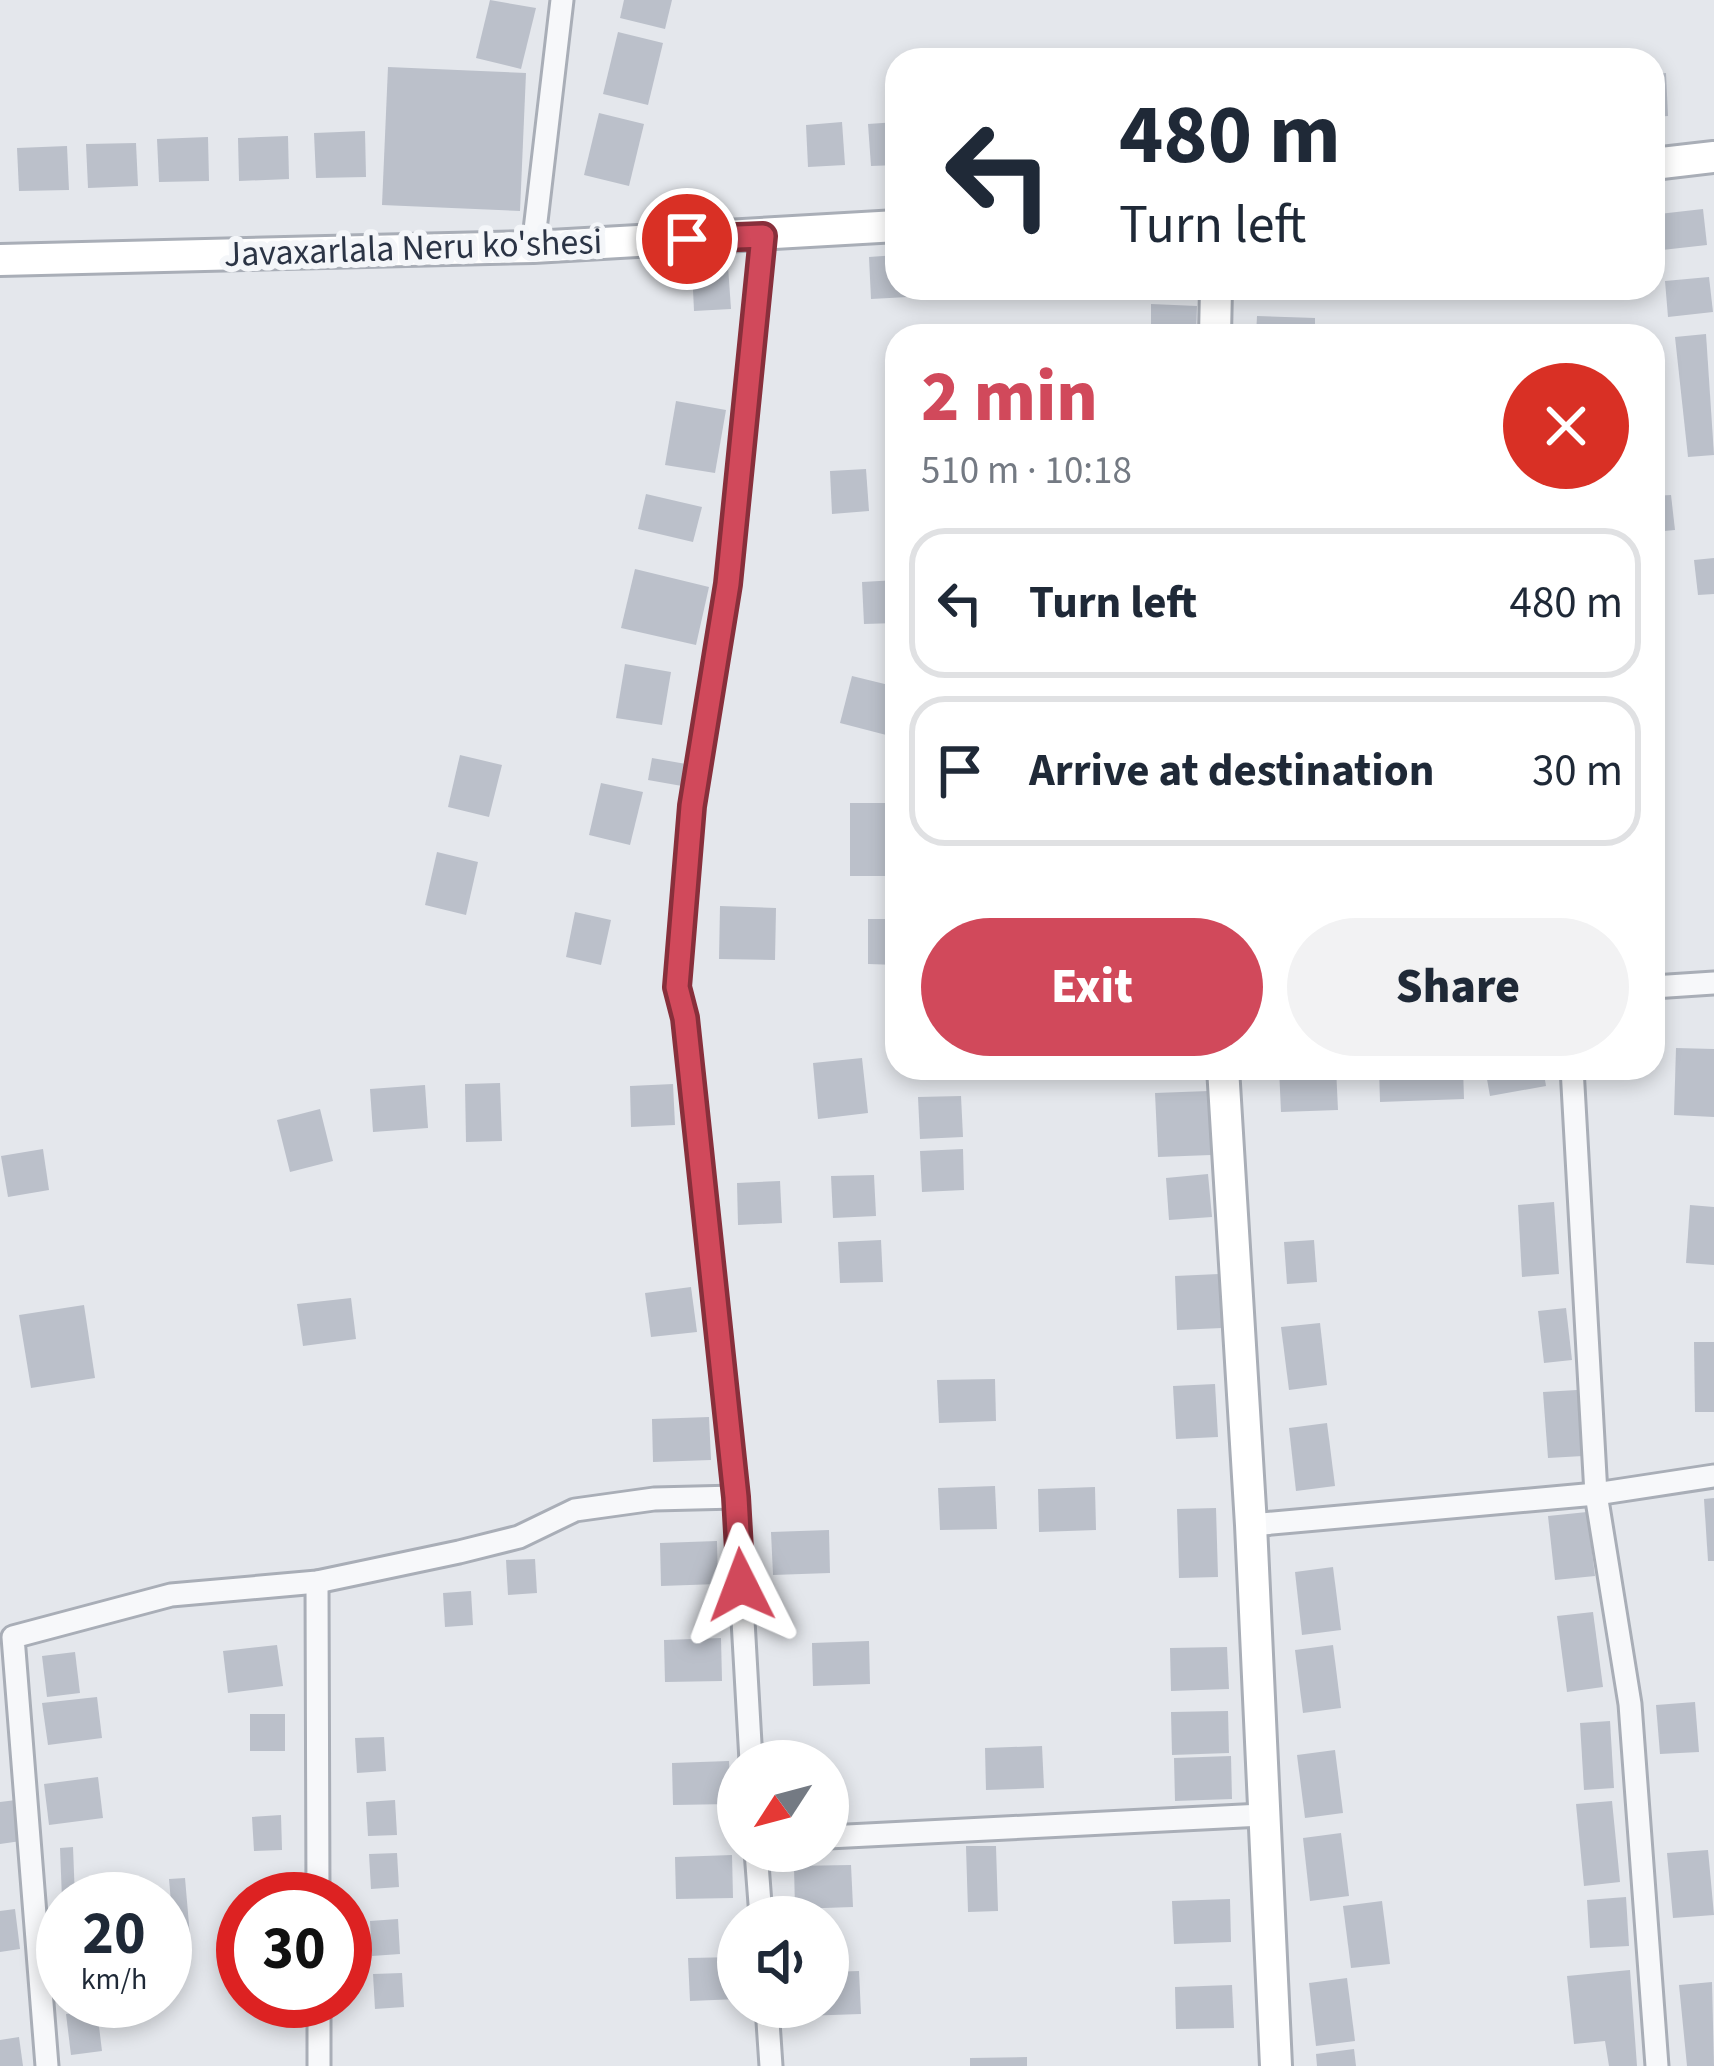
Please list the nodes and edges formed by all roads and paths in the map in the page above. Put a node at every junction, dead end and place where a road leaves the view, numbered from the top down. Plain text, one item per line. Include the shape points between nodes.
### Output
1 (562, 0) edge
2 (1714, 158) edge
3 (1665, 163) edge
4 (885, 227) edge
5 (763, 236) junction
6 (533, 247) junction
7 (0, 260) edge
8 (1714, 983) edge
9 (1665, 986) edge
10 (1224, 1080) edge
11 (1573, 1080) edge
12 (1714, 1476) edge
13 (1596, 1494) junction
14 (736, 1497) junction
15 (1251, 1525) junction
16 (317, 1582) junction
17 (750, 1740) edge
18 (1262, 1815) junction
19 (849, 1837) edge
20 (318, 1872) edge
21 (319, 2028) edge
22 (768, 2028) edge
23 (46, 2066) edge
24 (319, 2066) edge
25 (771, 2066) edge
26 (1276, 2066) edge
27 (1657, 2066) edge

1 - 6 street
2 - 3 street
4 - 5 street, Javaxarlala Neru ko'shesi
5 - 6 street, Javaxarlala Neru ko'shesi
5 - 14 street via 677,987
6 - 7 street, Javaxarlala Neru ko'shesi
8 - 9 street
10 - 15 street
11 - 13 street
12 - 13 street
13 - 15 street
13 - 27 street via 1630,1704
14 - 16 street via 575,1510 519,1537
14 - 17 street
15 - 18 street
16 - 20 street
16 - 23 street via 171,1595 13,1636
18 - 19 street
18 - 26 street
21 - 24 street
22 - 25 street

